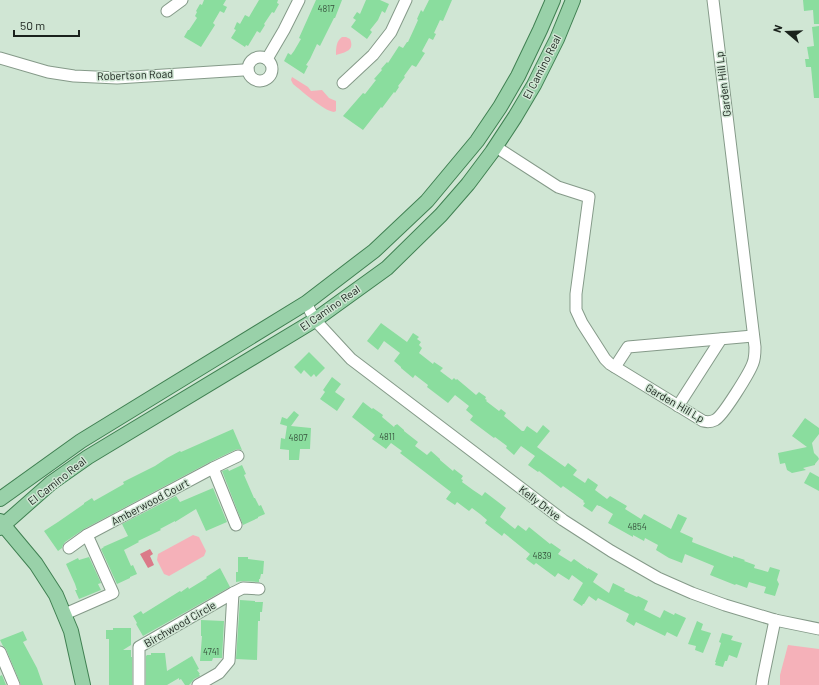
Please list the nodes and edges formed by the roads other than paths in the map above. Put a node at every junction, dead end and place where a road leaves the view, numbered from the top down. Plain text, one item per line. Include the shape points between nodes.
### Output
1 (182, 0) edge
2 (299, 0) edge
3 (406, 0) edge
4 (553, 0) edge
5 (573, 0) edge
6 (713, 0) edge
7 (168, 11) dead end
8 (0, 58) edge
9 (267, 59) junction
10 (248, 70) junction
11 (343, 83) dead end
12 (496, 146) junction
13 (306, 303) junction
14 (315, 320) junction
15 (753, 336) junction
16 (721, 339) junction
17 (615, 367) junction
18 (678, 406) junction
19 (238, 456) dead end
20 (213, 468) junction
21 (0, 499) edge
22 (1, 525) edge
23 (236, 525) dead end
24 (87, 535) junction
25 (69, 548) dead end
26 (259, 590) dead end
27 (233, 593) junction
28 (65, 614) junction
29 (775, 620) junction
30 (819, 629) edge
31 (0, 652) edge
32 (14, 685) edge
33 (83, 685) edge
34 (139, 685) edge
35 (198, 685) edge
36 (762, 685) edge

1 - 7 street
2 - 9 street
3 - 11 street via 391,32 373,55
4 - 13 main road, El Camino Real via 518,76 477,141 426,201 399,228 374,251
5 - 12 main road, El Camino Real via 534,85
6 - 15 street, Garden Hill Lp
8 - 10 street, Robertson Road via 48,72 74,76 117,78
9 - 10 street via 253,59
9 - 10 street via 272,70 266,80 251,77
12 - 14 main road, El Camino Real via 441,215 387,268
12 - 17 street, Garden Hill Lp via 558,187 589,197 576,310 605,360
13 - 14 street, Kelly Drive
13 - 21 main road, El Camino Real via 81,441
14 - 22 main road, El Camino Real via 88,457 51,483
14 - 29 street, Kelly Drive via 351,358 563,520 658,578 725,605
15 - 16 street
15 - 18 street, Garden Hill Lp via 755,355 750,371 716,420 703,421
16 - 17 street via 628,347
16 - 18 street
17 - 18 street, Garden Hill Lp
19 - 20 street, Amberwood Court
20 - 23 street
20 - 24 street, Amberwood Court
22 - 28 main road via 36,564
24 - 25 street, Amberwood Court
24 - 28 street via 113,593
26 - 27 street, Birchwood Circle via 243,588
27 - 34 street, Birchwood Circle via 139,647
27 - 35 street, Birchwood Circle via 229,661 219,673
28 - 33 main road
29 - 30 street, Kelly Drive
29 - 36 street
31 - 32 street

